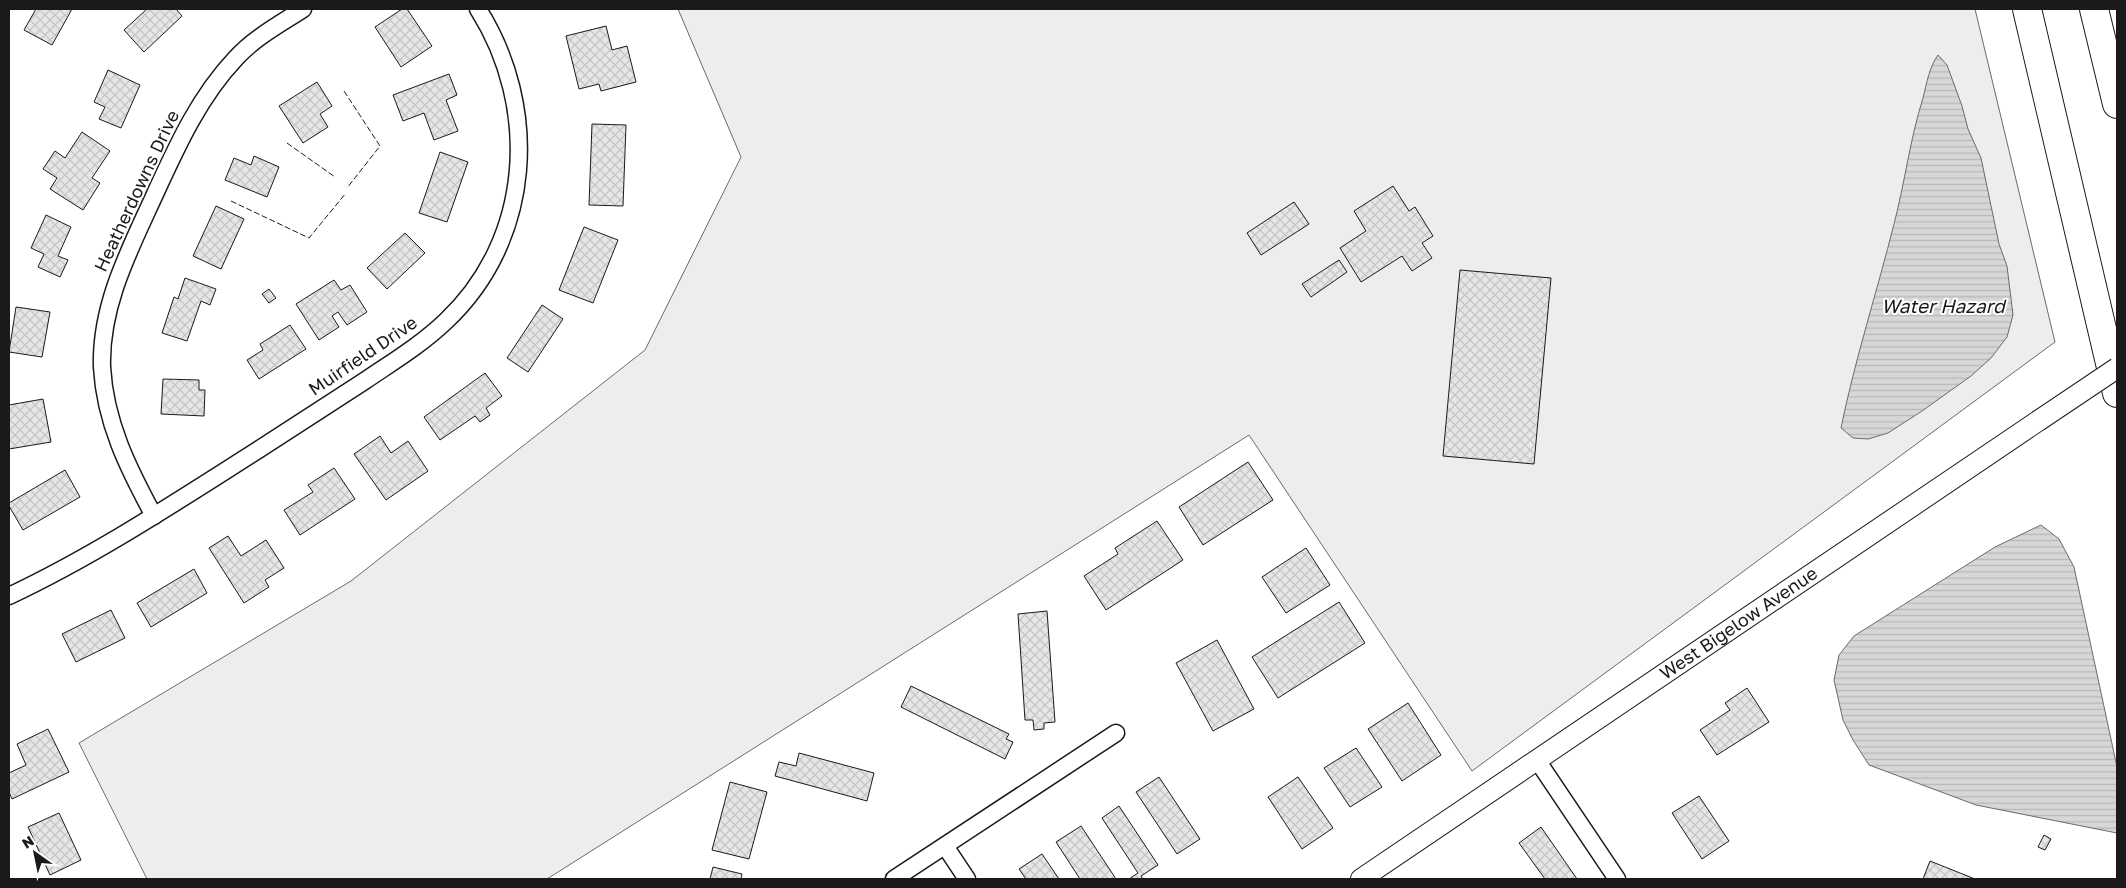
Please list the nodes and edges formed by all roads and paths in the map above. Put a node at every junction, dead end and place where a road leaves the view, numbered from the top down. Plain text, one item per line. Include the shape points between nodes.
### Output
1 (303, 9) edge
2 (478, 9) edge
3 (2027, 9) edge
4 (2094, 9) edge
5 (2117, 104) edge
6 (2117, 368) edge
7 (2117, 393) edge
8 (154, 516) junction
9 (9, 596) edge
10 (1116, 733) dead end
11 (1537, 760) junction
12 (945, 846) junction
13 (894, 879) edge
14 (967, 879) edge
15 (1361, 879) edge
16 (1617, 879) edge

1 - 8 street, Heatherdowns Drive via 246,48 202,100 125,259 108,311 102,366 110,420 119,446
2 - 8 street, Muirfield Drive via 506,66 517,110 520,146 513,201 495,252 482,276 448,320 417,346
3 - 7 highway
4 - 5 highway
6 - 11 street, West Bigelow Avenue, bridge
8 - 9 street, Muirfield Drive via 86,557
10 - 12 street
11 - 15 street, West Bigelow Avenue
11 - 16 street
12 - 13 street
12 - 14 street

